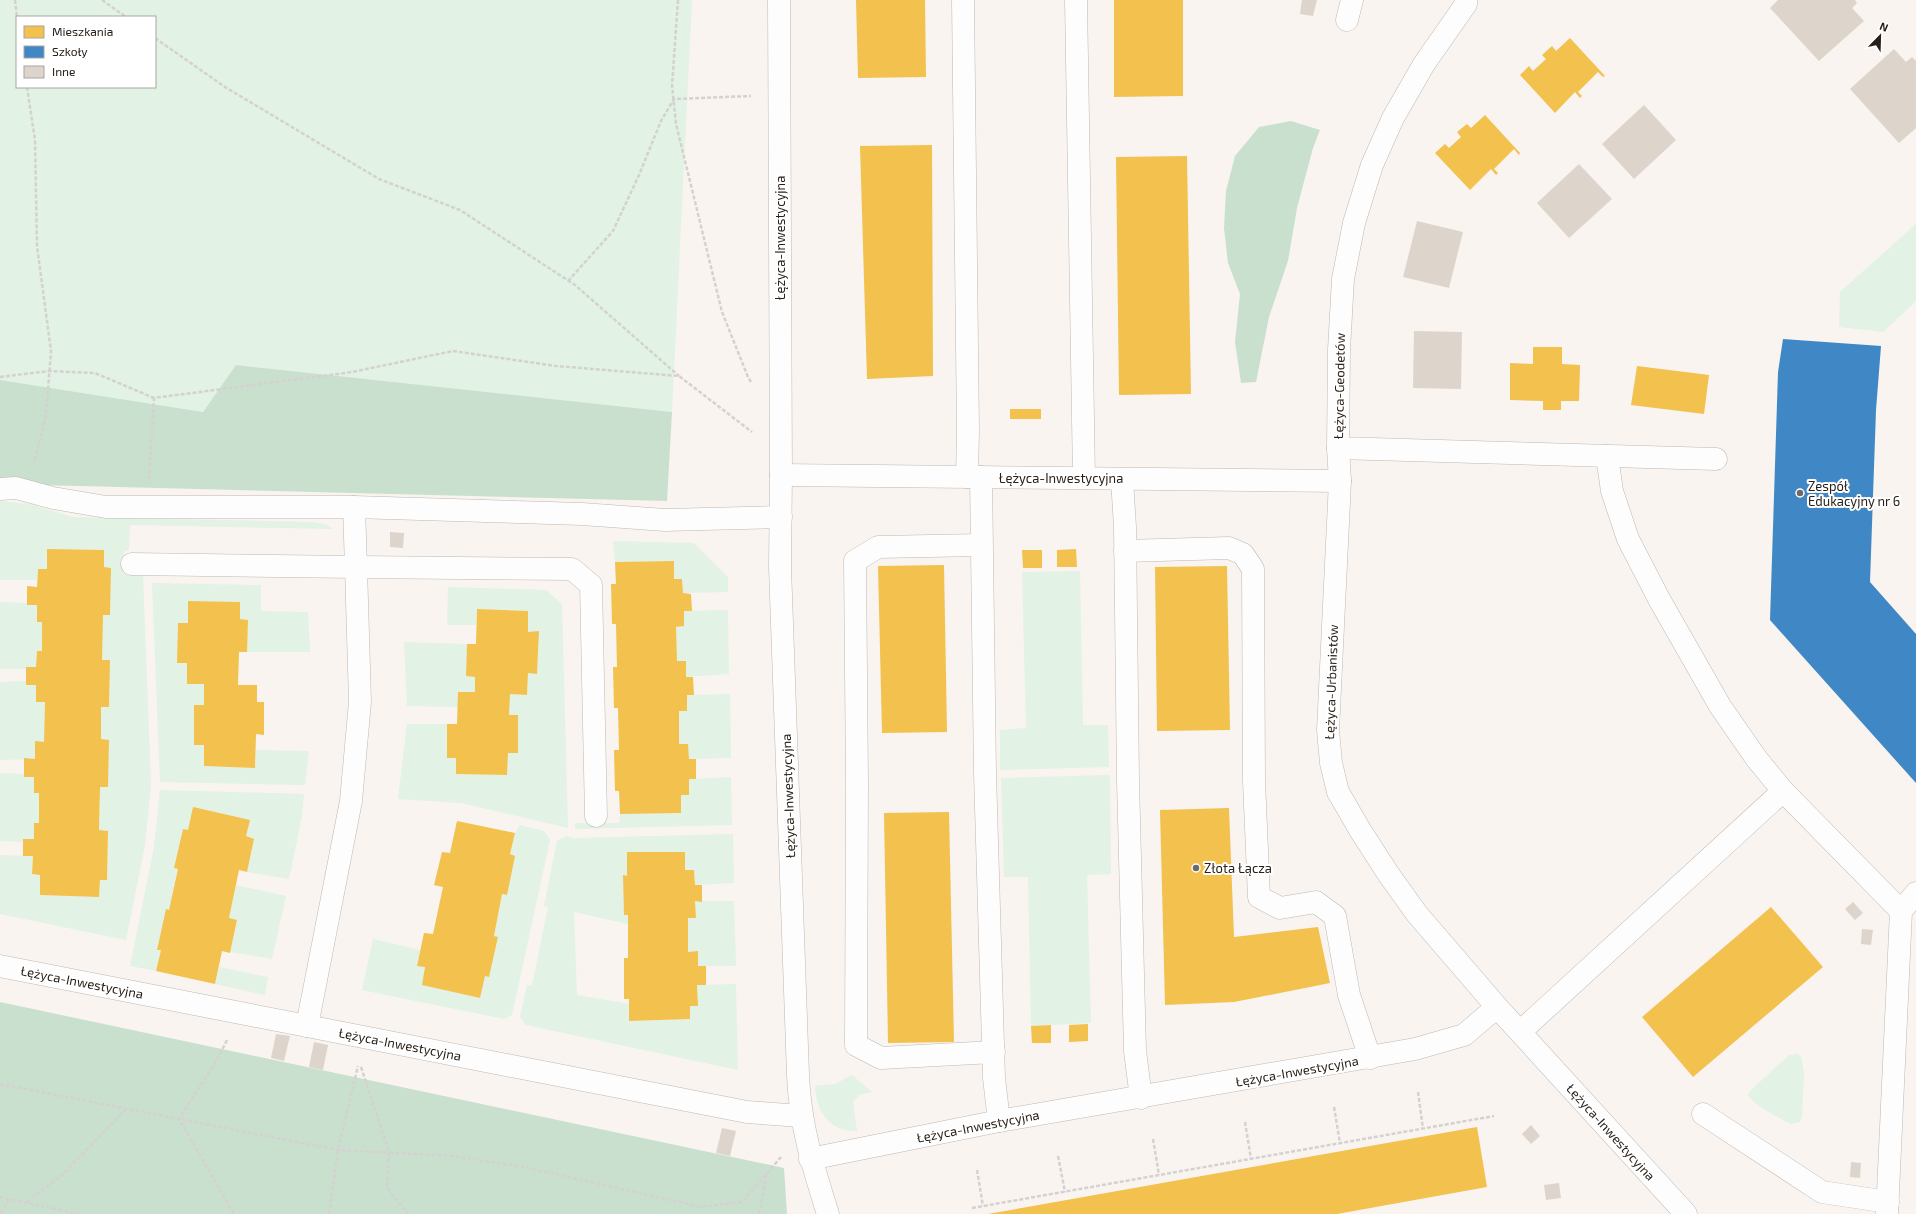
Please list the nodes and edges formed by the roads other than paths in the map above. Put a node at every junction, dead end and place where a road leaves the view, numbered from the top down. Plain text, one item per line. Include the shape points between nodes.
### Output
1 (779, 0) edge
2 (963, 0) edge
3 (1076, 0) edge
4 (1466, 0) edge
5 (1338, 448) junction
6 (1607, 456) junction
7 (1716, 460) dead end
8 (781, 465) junction
9 (974, 477) junction
10 (1084, 478) junction
11 (1122, 478) junction
12 (1340, 481) junction
13 (0, 489) edge
14 (354, 507) junction
15 (780, 517) junction
16 (981, 545) junction
17 (1125, 551) junction
18 (132, 564) dead end
19 (356, 567) junction
20 (1783, 791) junction
21 (596, 816) dead end
22 (1916, 893) edge
23 (1901, 911) junction
24 (0, 966) edge
25 (1497, 1007) junction
26 (307, 1026) junction
27 (1521, 1031) junction
28 (994, 1052) junction
29 (1370, 1058) junction
30 (1141, 1098) junction
31 (1703, 1114) dead end
32 (999, 1121) junction
33 (802, 1124) junction
34 (810, 1160) junction
35 (1888, 1208) edge
36 (828, 1214) edge
37 (1686, 1214) edge

1 - 8 street, Łężyca-Inwestycyjna
2 - 9 street via 968,432
3 - 10 street
4 - 5 street, Łężyca-Geodetów via 1466,4 1424,64 1393,118 1372,165 1354,223 1343,279
5 - 6 street, Łężyca-Geodetów
5 - 12 street, Łężyca-Urbanistów
6 - 7 street, Łężyca-Geodetów
6 - 20 street via 1612,491 1628,539 1659,599 1720,706 1756,758
8 - 9 street, Łężyca-Inwestycyjna
8 - 15 street, Łężyca-Inwestycyjna
9 - 10 street, Łężyca-Inwestycyjna
9 - 16 street
10 - 11 street, Łężyca-Inwestycyjna
11 - 12 street, Łężyca-Inwestycyjna
11 - 17 street
12 - 25 street, Łężyca-Urbanistów via 1328,730 1331,764 1338,792 1417,914
13 - 14 street via 16,488 53,498 106,507
14 - 15 street via 582,514 665,520
14 - 19 street
15 - 33 street, Łężyca-Inwestycyjna via 798,1075
16 - 28 street
16 - 28 street via 878,547 855,561 856,1045 881,1058
17 - 29 street via 1229,548 1243,554 1253,569 1254,781 1259,897 1280,908 1316,902 1335,916 1349,995
17 - 30 street via 1134,1051
18 - 19 street
19 - 21 street via 572,569 590,585
19 - 26 street via 360,702 351,801
20 - 23 street
20 - 27 street
22 - 23 street
23 - 35 street
24 - 26 street, Łężyca-Inwestycyjna
25 - 27 street, Łężyca-Inwestycyjna
25 - 29 street, Łężyca-Inwestycyjna via 1464,1035
26 - 33 street, Łężyca-Inwestycyjna
27 - 37 street, Łężyca-Inwestycyjna
28 - 32 street
29 - 30 street, Łężyca-Inwestycyjna
30 - 32 street, Łężyca-Inwestycyjna
31 - 35 street via 1822,1192
32 - 34 street, Łężyca-Inwestycyjna
33 - 34 street, Łężyca-Inwestycyjna
34 - 36 street, Łężyca-Inwestycyjna

